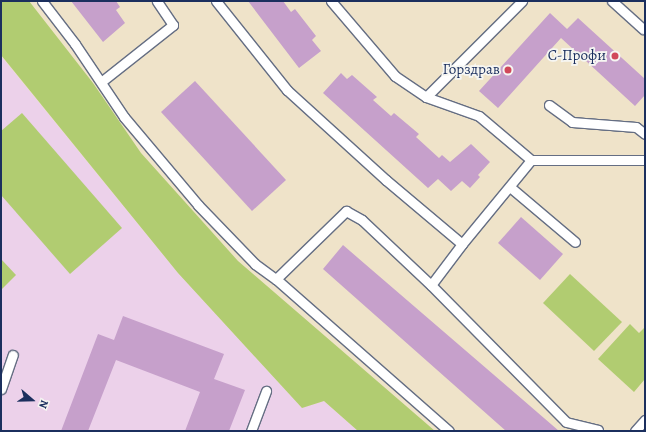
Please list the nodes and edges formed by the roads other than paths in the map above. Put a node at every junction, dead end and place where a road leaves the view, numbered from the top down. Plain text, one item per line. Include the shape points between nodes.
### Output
1 (42, 1) edge
2 (157, 1) edge
3 (216, 1) edge
4 (331, 1) edge
5 (522, 1) edge
6 (612, 1) edge
7 (643, 29) dead end
8 (101, 82) junction
9 (426, 97) junction
10 (549, 105) dead end
11 (645, 134) edge
12 (531, 160) junction
13 (645, 160) edge
14 (510, 187) junction
15 (575, 242) dead end
16 (462, 244) junction
17 (276, 279) junction
18 (432, 285) junction
19 (13, 355) dead end
20 (1, 389) edge
21 (266, 391) dead end
22 (645, 420) edge
23 (251, 431) edge
24 (448, 431) edge
25 (599, 431) edge
26 (635, 431) edge

1 - 8 lane
2 - 8 lane via 173,25
3 - 16 lane via 287,90 386,180
4 - 9 lane via 395,76
5 - 9 lane
6 - 7 lane
8 - 17 lane via 124,117 198,205 256,264
9 - 12 lane via 479,116
10 - 11 lane via 572,122 636,127
12 - 13 lane
12 - 14 lane
14 - 15 lane
14 - 16 lane
16 - 18 lane
17 - 18 lane via 346,211 362,220
17 - 24 lane
18 - 25 lane via 566,422
19 - 20 lane
21 - 23 lane
22 - 26 lane

